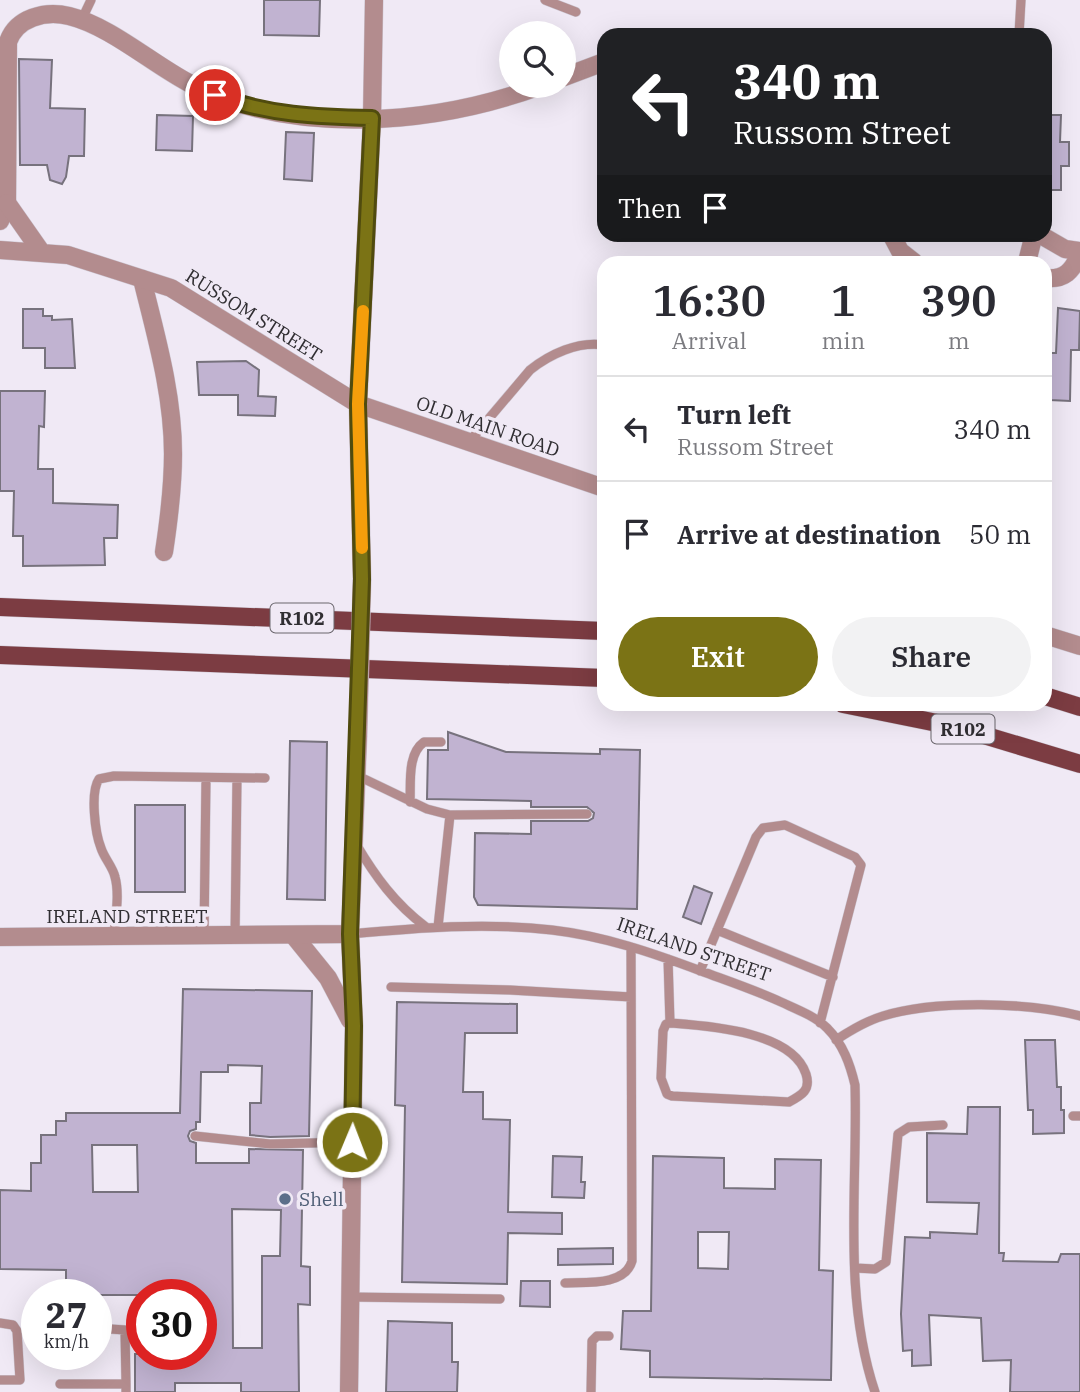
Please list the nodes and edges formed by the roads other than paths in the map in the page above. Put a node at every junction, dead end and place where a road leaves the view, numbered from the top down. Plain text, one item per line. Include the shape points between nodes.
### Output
1 (91, 0) edge
2 (374, 0) edge
3 (545, 0) edge
4 (1021, 0) edge
5 (576, 12) dead end
6 (82, 19) junction
7 (1020, 28) edge
8 (597, 65) edge
9 (576, 72) edge
10 (502, 98) edge
11 (372, 118) junction
12 (7, 203) junction
13 (0, 222) edge
14 (1052, 241) edge
15 (895, 242) edge
16 (0, 250) edge
17 (1080, 252) edge
18 (42, 253) junction
19 (906, 256) edge
20 (1052, 278) edge
21 (142, 279) junction
22 (597, 346) edge
23 (358, 404) junction
24 (469, 442) junction
25 (597, 486) edge
26 (164, 552) dead end
27 (0, 607) edge
28 (597, 631) edge
29 (1052, 637) edge
30 (1080, 646) edge
31 (0, 655) edge
32 (597, 678) edge
33 (1052, 698) edge
34 (1080, 707) edge
35 (878, 711) edge
36 (441, 742) dead end
37 (1080, 764) edge
38 (356, 775) junction
39 (206, 778) junction
40 (237, 778) junction
41 (265, 778) dead end
42 (410, 802) junction
43 (587, 814) dead end
44 (450, 815) junction
45 (354, 839) junction
46 (426, 927) junction
47 (438, 927) junction
48 (717, 930) junction
49 (350, 934) junction
50 (294, 936) junction
51 (0, 937) edge
52 (114, 937) junction
53 (204, 937) junction
54 (235, 937) junction
55 (631, 947) junction
56 (668, 959) junction
57 (700, 971) junction
58 (833, 977) junction
59 (391, 987) dead end
60 (631, 997) junction
61 (1080, 1016) edge
62 (670, 1023) junction
63 (820, 1023) junction
64 (354, 1026) junction
65 (836, 1040) junction
66 (943, 1125) dead end
67 (195, 1136) dead end
68 (352, 1142) junction
69 (855, 1269) junction
70 (565, 1283) dead end
71 (350, 1297) junction
72 (500, 1299) dead end
73 (0, 1323) edge
74 (112, 1330) edge
75 (609, 1336) dead end
76 (0, 1380) edge
77 (60, 1384) dead end
78 (126, 1388) edge
79 (349, 1392) edge
80 (591, 1392) edge
81 (875, 1392) edge

1 - 6 lane
2 - 11 street
3 - 5 lane
4 - 7 lane
6 - 11 street via 189,83 238,104 304,117
6 - 12 street via 50,14 33,17 11,32
8 - 9 street
10 - 11 street via 446,111
11 - 23 street
12 - 13 street
12 - 18 street
14 - 17 street
15 - 19 street
16 - 18 street, RUSSOM STREET
17 - 20 street via 1069,273
18 - 21 street, RUSSOM STREET via 68,255
21 - 23 street, RUSSOM STREET via 171,288
21 - 26 street via 171,418 171,500
22 - 24 lane via 578,347 530,370
23 - 24 street, OLD MAIN ROAD
23 - 38 street, bridge via 362,579
24 - 25 street, OLD MAIN ROAD
27 - 28 main road, R102
29 - 30 street
31 - 32 main road
33 - 34 main road
35 - 37 main road, R102 via 957,727
36 - 42 lane via 424,742 416,750
38 - 42 lane
38 - 45 street
39 - 40 lane
39 - 52 lane via 114,776 103,777 95,785 97,836 116,878
39 - 53 lane
40 - 41 lane
40 - 54 lane
42 - 44 lane
43 - 44 lane
44 - 47 lane
45 - 46 lane via 397,903
45 - 49 street
46 - 47 lane, IRELAND STREET
46 - 49 lane, IRELAND STREET
47 - 55 lane, IRELAND STREET via 553,930
48 - 57 lane
48 - 58 lane
48 - 58 lane via 756,837 763,828 785,825 855,857 862,865
49 - 50 street, IRELAND STREET
49 - 64 street
50 - 54 street, IRELAND STREET
50 - 64 street via 328,978
51 - 52 street, IRELAND STREET
52 - 53 street, IRELAND STREET
53 - 54 street, IRELAND STREET
55 - 56 lane, IRELAND STREET
55 - 60 lane
56 - 57 lane, IRELAND STREET
56 - 62 lane
57 - 63 lane, IRELAND STREET via 763,994
58 - 63 lane
59 - 60 lane
60 - 70 lane via 632,1261 630,1269 615,1278
61 - 65 lane via 977,1004 915,1008 884,1015
62 - 62 lane via 724,1028 773,1042 796,1056 808,1078 807,1089 789,1102 672,1096 663,1088 661,1078 663,1031
63 - 65 lane, IRELAND STREET
64 - 68 street
65 - 69 lane, IRELAND STREET via 850,1063 855,1085
66 - 69 lane via 909,1127 898,1134 886,1262 880,1268
67 - 68 lane via 270,1144
68 - 71 street
69 - 81 lane, IRELAND STREET via 860,1328
71 - 72 lane
71 - 79 street
73 - 76 lane via 18,1331 20,1380
74 - 78 lane via 125,1331
75 - 80 lane via 592,1341
77 - 78 lane

